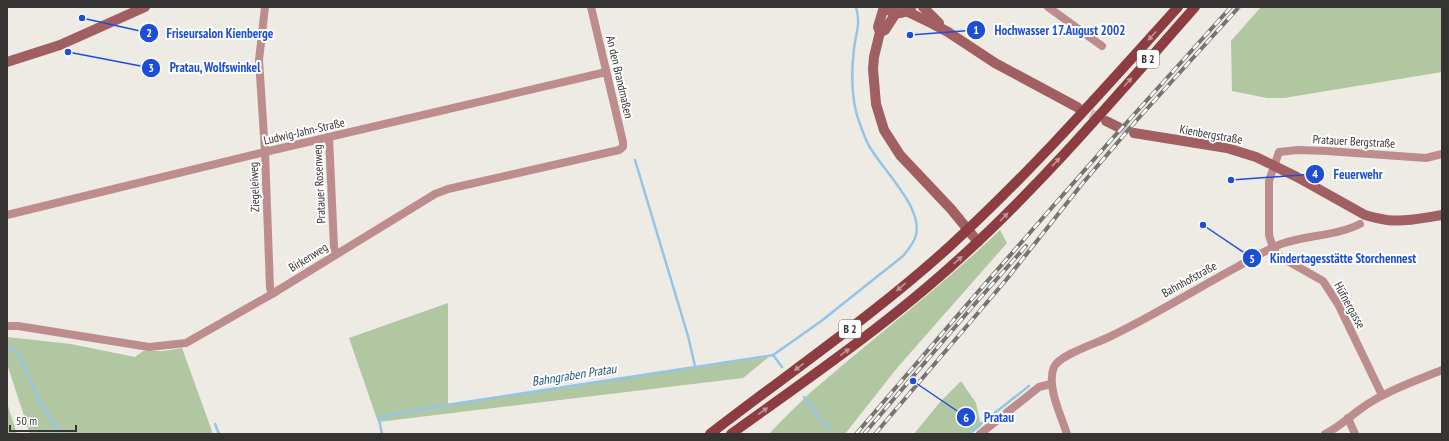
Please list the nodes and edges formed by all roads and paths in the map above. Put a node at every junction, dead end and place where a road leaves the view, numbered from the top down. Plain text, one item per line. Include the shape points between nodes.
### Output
1 (145, 7) edge
2 (265, 7) edge
3 (591, 7) edge
4 (884, 7) edge
5 (923, 7) edge
6 (1048, 7) edge
7 (1178, 7) edge
8 (1195, 7) edge
9 (909, 9) edge
10 (896, 13) junction
11 (880, 32) junction
12 (948, 32) junction
13 (1102, 46) dead end
14 (7, 62) edge
15 (606, 72) junction
16 (1077, 106) tunnel mouth
17 (1104, 116) junction
18 (1118, 126) tunnel mouth
19 (1134, 133) tunnel mouth
20 (328, 137) junction
21 (619, 150) joint
22 (265, 152) junction
23 (1442, 154) edge
24 (1274, 166) junction
25 (7, 215) edge
26 (1442, 215) edge
27 (1360, 224) dead end
28 (967, 230) junction
29 (978, 242) junction
30 (1273, 248) junction
31 (336, 254) junction
32 (272, 294) junction
33 (7, 326) edge
34 (1442, 370) edge
35 (1051, 384) junction
36 (1382, 395) junction
37 (1348, 418) junction
38 (710, 434) edge
39 (731, 434) edge
40 (981, 434) edge
41 (1068, 434) edge
42 (1326, 434) edge
43 (1355, 434) edge

1 - 14 street via 60,45
2 - 22 street, Ziegeleiweg via 258,60
3 - 15 street, An den Brandmaßen
4 - 10 street
4 - 11 street via 878,27
5 - 12 street
6 - 13 street
7 -> 28 main road, B 2 via 1077,119
17 -> 8 main road, B 2
9 - 10 street
9 - 12 street
10 - 11 street
11 - 28 street via 874,57 873,81 876,104 884,130 900,155
12 - 16 street via 995,63
15 - 20 street, Ludwig-Jahn-Straße
15 - 21 street, An den Brandmaßen via 623,142 623,147
17 - 18 street
29 -> 17 main road, B 2 via 1089,126
19 - 24 street, Kienbergstraße via 1227,148
20 - 22 street, Ludwig-Jahn-Straße
20 - 31 street, Pratauer Rosenweg
21 - 31 street, Birkenweg via 448,189 435,194
22 - 25 street, Ludwig-Jahn-Straße
22 - 32 street, Ziegeleiweg
23 - 24 street, Pratauer Bergstraße via 1426,158 1292,151 1279,152
24 - 26 street, Kienbergstraße via 1365,215 1388,220
24 - 30 street via 1269,182 1269,235
27 - 30 street, Bahnhofstraße via 1350,229 1300,238
28 - 29 street
28 -> 38 main road, B 2 via 880,305
39 -> 29 main road, B 2 via 887,320
30 - 35 street, Bahnhofstraße via 1117,333 1063,358 1055,365
30 - 36 street, Hüfnergasse via 1277,255 1323,281 1338,304
31 - 32 street, Birkenweg
32 - 33 street, Birkenweg via 186,342 163,346 140,346
34 - 36 street
35 - 40 street via 1039,387
35 - 41 street
36 - 37 street
37 - 42 street
37 - 43 street

